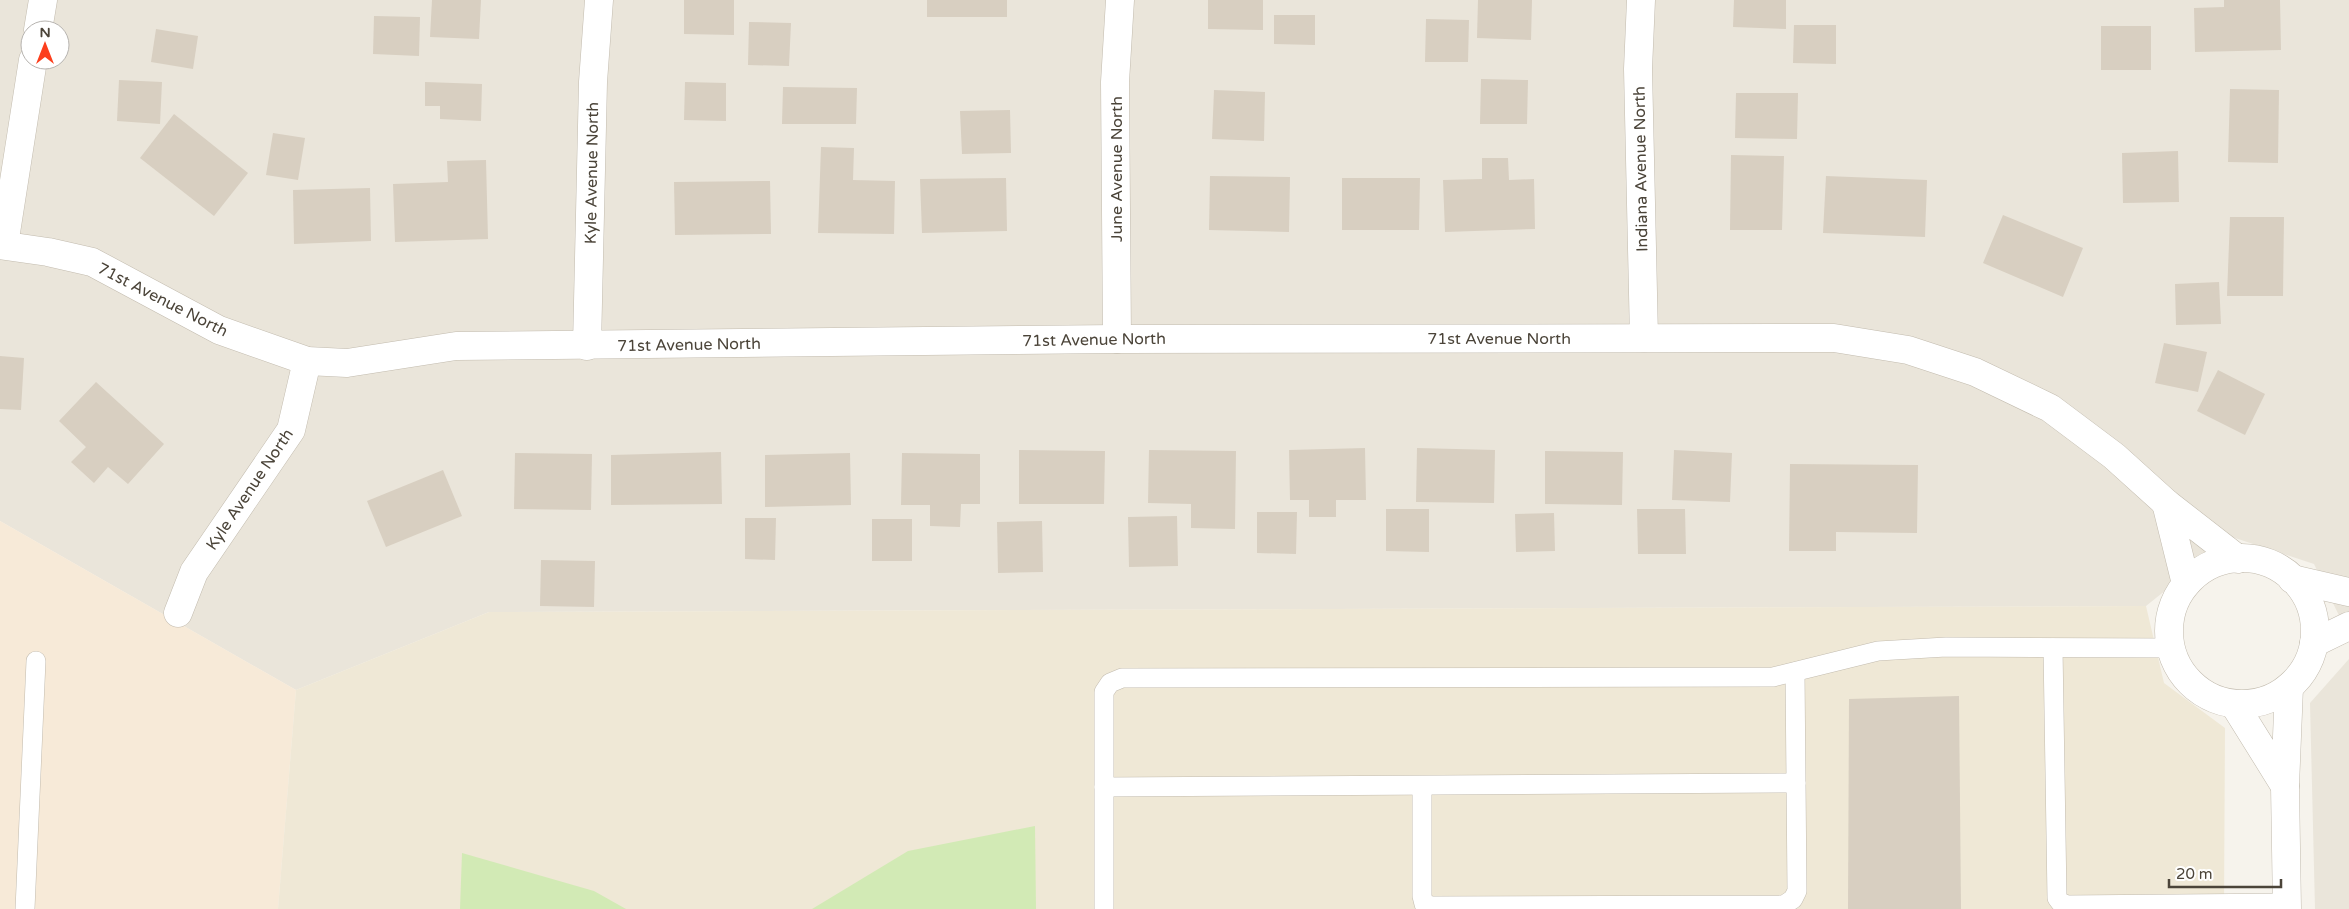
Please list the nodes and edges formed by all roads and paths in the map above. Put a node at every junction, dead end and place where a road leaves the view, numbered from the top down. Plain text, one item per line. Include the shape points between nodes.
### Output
1 (43, 0) edge
2 (599, 0) edge
3 (1120, 0) edge
4 (1641, 0) edge
5 (40, 20) edge
6 (31, 70) edge
7 (2, 245) edge
8 (1644, 338) junction
9 (1117, 339) junction
10 (588, 346) junction
11 (307, 361) junction
12 (2166, 503) junction
13 (2238, 559) junction
14 (2292, 579) junction
15 (2186, 584) junction
16 (2349, 592) edge
17 (178, 613) dead end
18 (2349, 626) edge
19 (2314, 643) junction
20 (2053, 648) junction
21 (2170, 648) junction
22 (36, 662) dead end
23 (1795, 672) junction
24 (2289, 687) junction
25 (2234, 704) junction
26 (1796, 783) junction
27 (1422, 786) junction
28 (2286, 786) junction
29 (1104, 787) junction
30 (2287, 906) edge
31 (25, 909) edge
32 (1104, 909) edge

1 - 5 street
2 - 10 street, Kyle Avenue North via 593,82
3 - 9 street, June Avenue North via 1115,82
4 - 8 street, Indiana Avenue North via 1638,69
6 - 7 street
7 - 11 street, 71st Avenue North via 92,262 219,330
8 - 9 street, 71st Avenue North
8 - 12 street, 71st Avenue North via 1834,338 1908,350 1975,372 2050,408 2114,456
9 - 10 street, 71st Avenue North
10 - 11 street, 71st Avenue North via 456,346 347,363
11 - 17 street, Kyle Avenue North via 291,430 194,572
12 - 13 street, 71st Avenue North
12 - 15 street
13 - 14 street via 2266,563
13 - 15 street via 2218,562
14 - 16 street
14 - 19 street via 2306,597 2314,619
15 - 21 street via 2174,604 2169,625
18 - 19 street
19 - 24 street via 2301,675
20 - 21 lane
20 - 23 lane via 1946,647 1878,652
20 - 30 lane via 2057,898 2060,902 2068,905
21 - 25 street via 2179,668 2193,686 2212,698
22 - 31 lane
23 - 26 lane
23 - 29 lane via 1773,677 1122,678 1110,683 1104,692
24 - 25 street via 2254,704
24 - 28 street
25 - 28 street
26 - 27 lane
26 - 27 lane via 1797,891 1793,899 1784,905 1424,904
27 - 29 lane
28 - 30 street
29 - 32 lane

